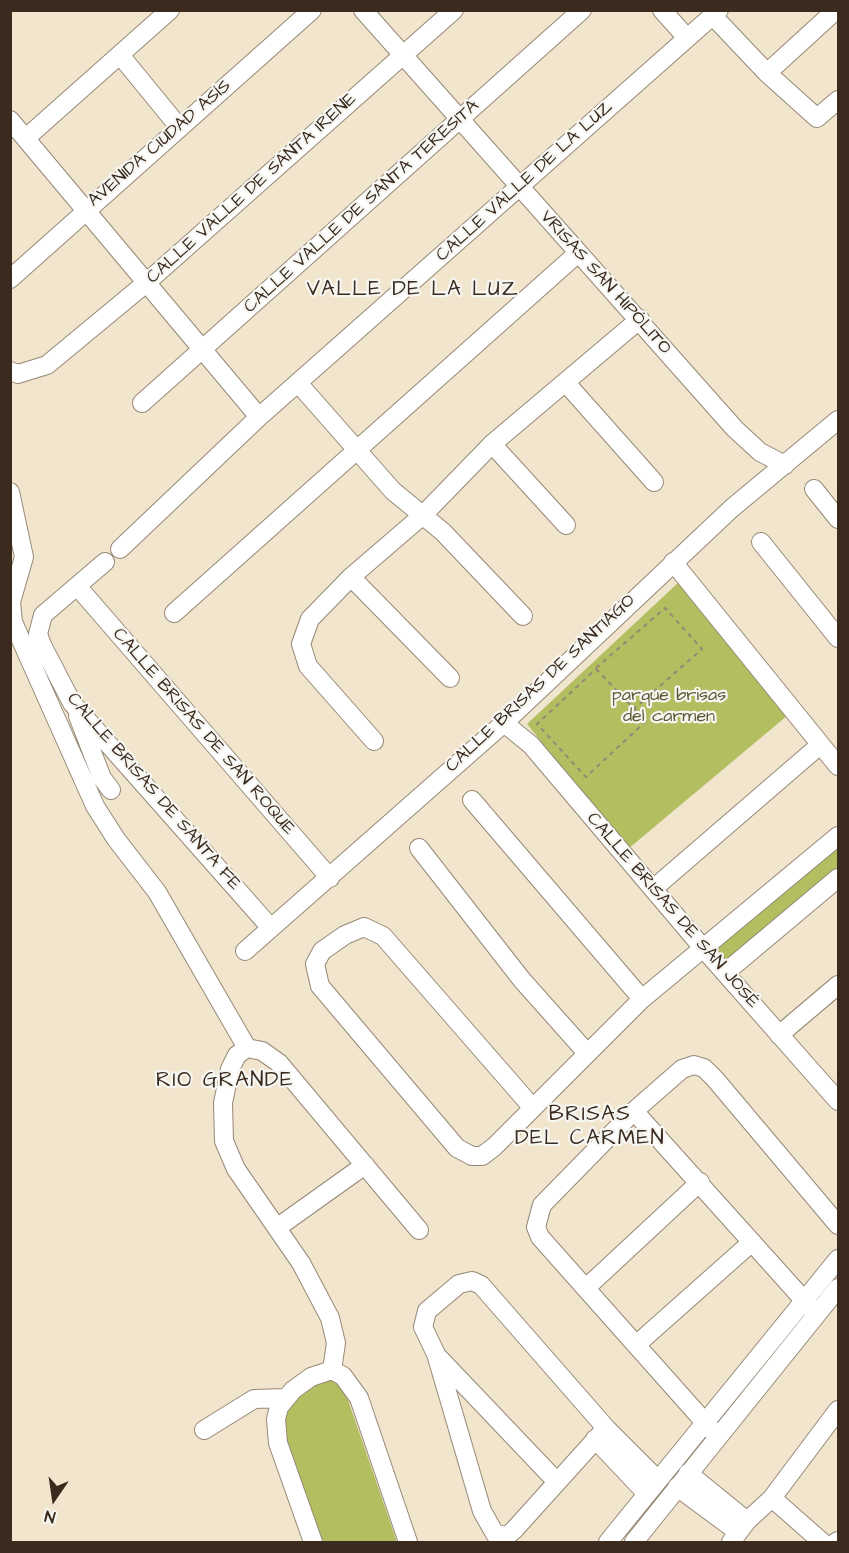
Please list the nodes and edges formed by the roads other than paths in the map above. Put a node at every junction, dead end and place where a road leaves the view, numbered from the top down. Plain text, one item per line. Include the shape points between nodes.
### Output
1 (170, 10) edge
2 (312, 10) edge
3 (363, 10) edge
4 (454, 10) edge
5 (582, 10) edge
6 (662, 10) edge
7 (836, 10) edge
8 (716, 14) edge
9 (687, 38) junction
10 (120, 55) junction
11 (401, 57) junction
12 (767, 73) junction
13 (838, 100) edge
14 (10, 120) edge
15 (460, 121) junction
16 (178, 127) junction
17 (26, 138) junction
18 (519, 189) junction
19 (85, 210) junction
20 (578, 253) junction
21 (10, 279) edge
22 (146, 283) junction
23 (640, 320) junction
24 (201, 349) junction
25 (13, 378) edge
26 (298, 383) junction
27 (566, 383) junction
28 (142, 403) dead end
29 (259, 417) junction
30 (838, 420) edge
31 (492, 444) junction
32 (355, 450) junction
33 (785, 465) junction
34 (654, 482) dead end
35 (814, 489) dead end
36 (10, 492) edge
37 (423, 515) junction
38 (838, 519) edge
39 (566, 525) dead end
40 (761, 542) dead end
41 (120, 549) dead end
42 (105, 562) dead end
43 (673, 562) junction
44 (351, 578) junction
45 (77, 586) junction
46 (11, 603) edge
47 (174, 613) dead end
48 (523, 616) dead end
49 (838, 638) edge
50 (450, 678) dead end
51 (72, 703) junction
52 (504, 723) junction
53 (374, 741) dead end
54 (820, 745) junction
55 (838, 766) edge
56 (111, 790) dead end
57 (472, 800) dead end
58 (838, 836) edge
59 (419, 848) dead end
60 (330, 878) junction
61 (838, 878) edge
62 (653, 889) junction
63 (271, 928) junction
64 (703, 948) junction
65 (245, 951) dead end
66 (726, 972) junction
67 (838, 985) edge
68 (642, 999) junction
69 (779, 1035) junction
70 (242, 1051) junction
71 (587, 1053) junction
72 (835, 1090) edge
73 (532, 1107) junction
74 (634, 1111) junction
75 (365, 1165) junction
76 (700, 1182) junction
77 (838, 1225) edge
78 (278, 1227) junction
79 (419, 1230) dead end
80 (752, 1242) junction
81 (838, 1259) edge
82 (586, 1288) junction
83 (838, 1288) edge
84 (803, 1301) junction
85 (817, 1314) junction
86 (636, 1345) junction
87 (436, 1354) junction
88 (332, 1370) junction
89 (285, 1398) junction
90 (838, 1410) edge
91 (711, 1429) junction
92 (204, 1430) dead end
93 (600, 1433) junction
94 (683, 1480) junction
95 (556, 1482) junction
96 (652, 1487) junction
97 (772, 1498) junction
98 (739, 1532) edge
99 (313, 1542) edge
100 (408, 1542) edge
101 (608, 1542) edge
102 (634, 1542) edge
103 (822, 1542) edge

1 - 10 street
2 - 16 street, AVENIDA CIUDAD ASÍS
3 - 11 street, VRISAS SAN HIPÓLITO
4 - 11 street, CALLE VALLE DE SANTA IRENE
5 - 15 street, CALLE VALLE DE SANTA TERESITA
6 - 9 street
7 - 12 street
8 - 9 street, CALLE VALLE DE LA LUZ
8 - 12 street
9 - 18 street, CALLE VALLE DE LA LUZ
10 - 16 street
10 - 17 street
11 - 15 street, VRISAS SAN HIPÓLITO
11 - 22 street, CALLE VALLE DE SANTA IRENE
12 - 13 street via 817,118
14 - 17 street
15 - 18 street, VRISAS SAN HIPÓLITO
15 - 24 street, CALLE VALLE DE SANTA TERESITA
16 - 19 street, AVENIDA CIUDAD ASÍS
17 - 19 street
18 - 20 street, VRISAS SAN HIPÓLITO
18 - 26 street, CALLE VALLE DE LA LUZ
19 - 21 street, AVENIDA CIUDAD ASÍS
19 - 22 street
20 - 23 street, VRISAS SAN HIPÓLITO
20 - 32 street
22 - 24 street
22 - 25 street, CALLE VALLE DE SANTA IRENE via 47,365
23 - 27 street
23 - 33 street, VRISAS SAN HIPÓLITO via 750,444
24 - 28 street, CALLE VALLE DE SANTA TERESITA
24 - 29 street
26 - 29 street, CALLE VALLE DE LA LUZ
26 - 32 street
27 - 31 street
27 - 34 street
29 - 41 street, CALLE VALLE DE LA LUZ
30 - 33 street, CALLE BRISAS DE SANTIAGO
31 - 37 street
31 - 39 street
32 - 37 street via 393,491
32 - 47 street
33 - 43 street, CALLE BRISAS DE SANTIAGO
35 - 38 street
36 - 46 street via 24,556
37 - 44 street
37 - 48 street
40 - 49 street
42 - 45 street
43 - 52 street, CALLE BRISAS DE SANTIAGO
43 - 54 street
44 - 50 street
44 - 53 street via 318,608 303,634 302,654 308,666
45 - 51 street, CALLE BRISAS DE SANTA FE via 43,615 38,634
45 - 60 street, CALLE BRISAS DE SAN ROQUE
46 - 70 street via 13,622 95,806 157,891
51 - 56 street via 102,778
51 - 63 street, CALLE BRISAS DE SANTA FE
52 - 60 street, CALLE BRISAS DE SANTIAGO
52 - 62 street, CALLE BRISAS DE SAN JOSÉ via 531,745
54 - 55 street
54 - 62 street
57 - 68 street
58 - 64 street
59 - 71 street via 522,980
60 - 63 street, CALLE BRISAS DE SANTIAGO
61 - 66 street
62 - 64 street, CALLE BRISAS DE SAN JOSÉ
63 - 65 street, CALLE BRISAS DE SANTIAGO
64 - 66 street, CALLE BRISAS DE SAN JOSÉ
64 - 68 street
66 - 69 street, CALLE BRISAS DE SAN JOSÉ
67 - 69 street
68 - 71 street
69 - 72 street, CALLE BRISAS DE SAN JOSÉ
70 - 75 street via 262,1051 279,1063
70 - 78 street via 226,1081 224,1141 236,1170
71 - 73 street
73 - 73 street via 488,1153 465,1154 320,986 315,964 322,951 364,927 383,936
74 - 76 street
74 - 77 street via 682,1069 694,1065 704,1068
74 - 82 street via 542,1205 536,1219 540,1237
75 - 78 street
75 - 79 street
76 - 80 street
76 - 82 street
78 - 88 street via 330,1318 336,1343
80 - 84 street
80 - 86 street
81 - 84 street
82 - 86 street
83 - 85 street
84 - 85 street
84 - 91 street
85 - 91 street
86 - 91 street
87 - 93 street via 423,1327 427,1311 459,1284 472,1281 481,1285
87 - 95 street
87 - 95 street via 482,1511 495,1534 507,1536
88 - 89 street via 311,1377
88 - 100 street via 343,1376 359,1398
89 - 92 street via 254,1399
89 - 99 street via 276,1419 278,1443
90 - 97 street
91 - 94 street
91 - 96 street
93 - 95 street
93 - 96 street
94 - 98 street
94 - 102 street
96 - 101 street
97 - 98 street
97 - 103 street

